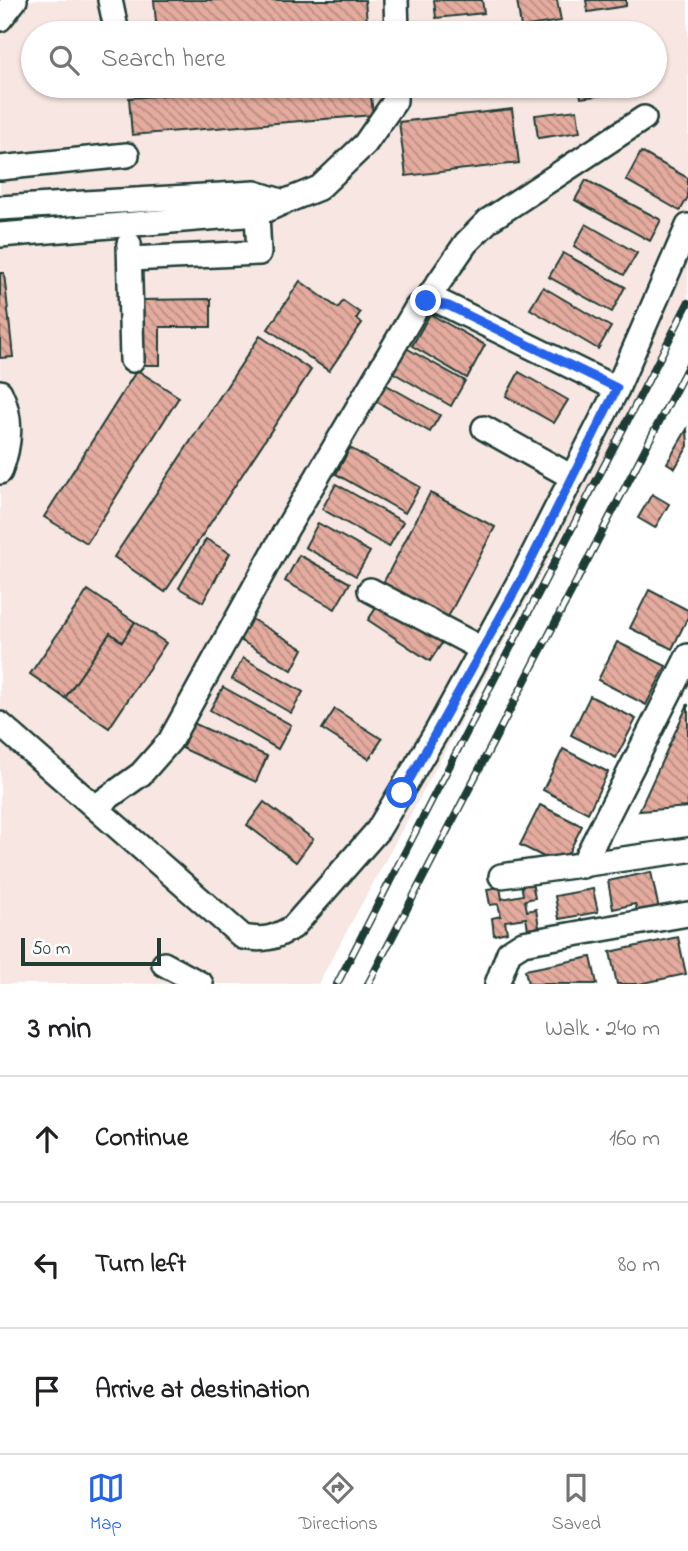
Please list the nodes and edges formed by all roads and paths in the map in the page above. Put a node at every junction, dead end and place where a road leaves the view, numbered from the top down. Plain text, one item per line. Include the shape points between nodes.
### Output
1 (15, 0) edge
2 (110, 0) edge
3 (396, 0) edge
4 (0, 19) edge
5 (114, 21) edge
6 (397, 21) edge
7 (395, 98) edge
8 (644, 118) dead end
9 (127, 155) dead end
10 (0, 168) edge
11 (284, 202) junction
12 (0, 208) edge
13 (257, 214) junction
14 (129, 225) junction
15 (688, 226) edge
16 (0, 235) edge
17 (130, 259) junction
18 (426, 301) junction
19 (132, 360) dead end
20 (617, 388) junction
21 (0, 392) edge
22 (484, 428) dead end
23 (0, 472) edge
24 (572, 477) junction
25 (370, 590) dead end
26 (482, 649) junction
27 (688, 656) edge
28 (0, 724) edge
29 (94, 807) junction
30 (688, 850) edge
31 (582, 866) junction
32 (501, 876) dead end
33 (688, 914) edge
34 (164, 964) dead end
35 (201, 984) edge
36 (497, 984) edge

1 - 4 street
2 - 5 street
3 - 6 street
7 - 11 street via 365,144 319,188
8 - 18 street via 489,220 466,243
9 - 10 street
11 - 12 street via 255,193
11 - 13 street
13 - 14 street
13 - 17 street via 259,253
14 - 16 street
14 - 17 street
15 - 20 street
17 - 19 street
18 - 20 street via 449,306
18 - 29 street via 417,307 300,506 170,741 141,774
20 - 24 street
21 - 23 street via 9,411 8,451
22 - 24 street
24 - 26 street
25 - 26 street
26 - 29 street via 378,830 293,927 275,938 243,937
27 - 31 street
28 - 29 street
30 - 31 street
31 - 32 street
33 - 36 street via 523,943 509,953
34 - 35 street

